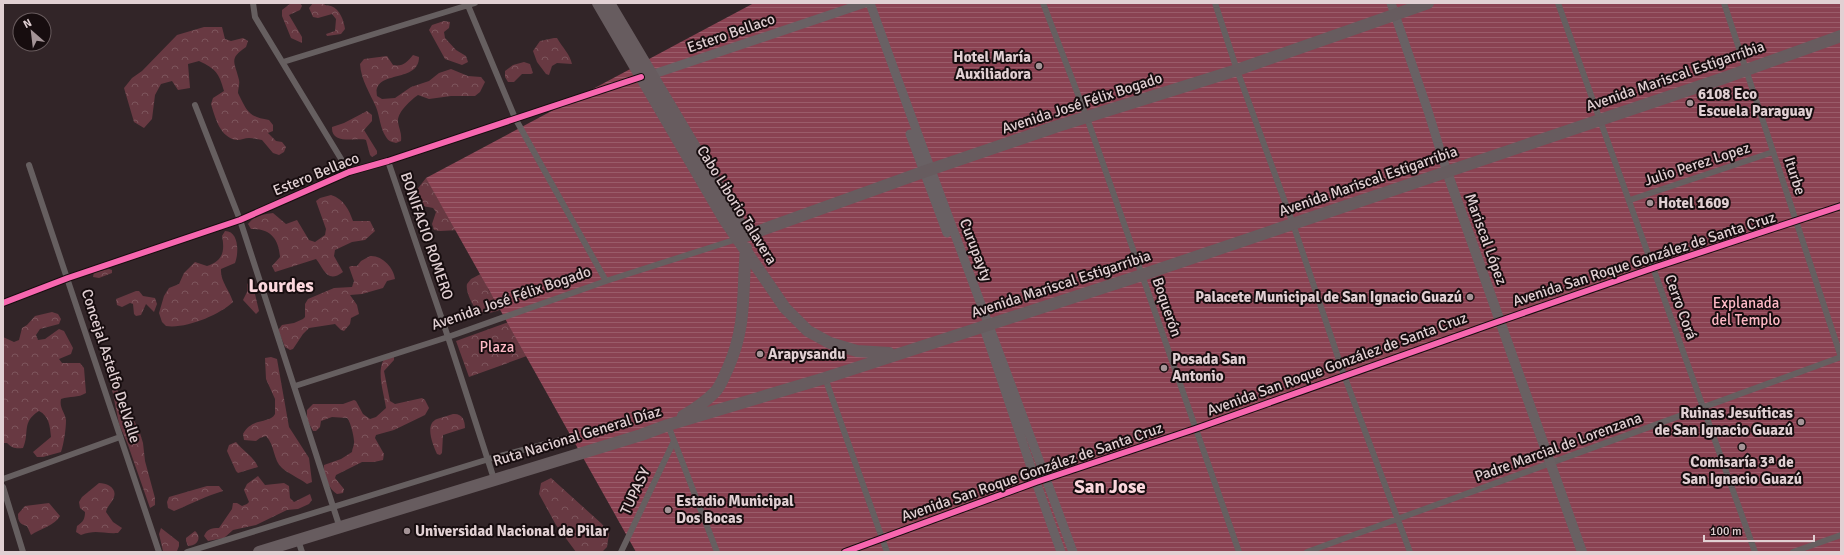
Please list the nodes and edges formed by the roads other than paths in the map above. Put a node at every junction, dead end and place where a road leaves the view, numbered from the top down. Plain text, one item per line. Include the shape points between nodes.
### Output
1 (253, 3) edge
2 (475, 3) edge
3 (598, 3) edge
4 (609, 3) edge
5 (864, 3) edge
6 (870, 3) edge
7 (1043, 3) edge
8 (1215, 3) edge
9 (1391, 3) edge
10 (1428, 3) edge
11 (1558, 3) edge
12 (1724, 3) edge
13 (467, 4) edge
14 (1395, 15) junction
15 (1841, 36) edge
16 (283, 62) junction
17 (1746, 69) junction
18 (1237, 70) junction
19 (646, 76) junction
20 (195, 105) dead end
21 (515, 118) junction
22 (1087, 118) junction
23 (1601, 119) junction
24 (1773, 152) junction
25 (388, 161) junction
26 (29, 165) dead end
27 (927, 171) junction
28 (349, 172) junction
29 (1447, 172) junction
30 (1630, 200) junction
31 (1841, 206) edge
32 (240, 220) junction
33 (1796, 222) junction
34 (1293, 224) junction
35 (742, 237) junction
36 (745, 250) junction
37 (1653, 268) junction
38 (1142, 275) junction
39 (68, 278) junction
40 (606, 281) junction
41 (3, 302) edge
42 (1500, 321) junction
43 (987, 325) junction
44 (448, 337) junction
45 (904, 351) junction
46 (1841, 357) edge
47 (1344, 375) junction
48 (825, 378) junction
49 (295, 386) junction
50 (1703, 406) junction
51 (668, 425) junction
52 (1195, 429) junction
53 (120, 437) junction
54 (572, 437) dead end
55 (674, 441) junction
56 (489, 459) junction
57 (1550, 464) junction
58 (3, 479) edge
59 (494, 479) junction
60 (1046, 479) junction
61 (1036, 482) junction
62 (3, 487) edge
63 (334, 508) junction
64 (1398, 519) junction
65 (340, 528) junction
66 (1841, 535) edge
67 (882, 539) junction
68 (298, 540) junction
69 (23, 552) edge
70 (160, 552) edge
71 (187, 552) edge
72 (259, 552) edge
73 (302, 552) edge
74 (621, 552) edge
75 (717, 552) edge
76 (844, 552) edge
77 (887, 552) edge
78 (1061, 552) edge
79 (1073, 552) edge
80 (1239, 552) edge
81 (1307, 552) edge
82 (1410, 552) edge
83 (1582, 552) edge
84 (1756, 552) edge
85 (1793, 552) edge

1 - 16 street via 255,17
2 - 13 street
3 - 19 highway, Cabo Liborio Talavera
4 - 19 highway, Cabo Liborio Talavera
5 - 19 street, Estero Bellaco
5 - 27 street, Curupayty
6 - 27 street, Curupayty
7 - 22 street, Boquerón
8 - 18 street
9 - 14 street, Mariscal López
10 - 14 highway, Avenida José Félix Bogado
11 - 23 street, Cerro Corá
12 - 17 street, Iturbe
13 - 16 street
13 - 21 street
14 - 18 highway, Avenida José Félix Bogado
14 - 29 street, Mariscal López
15 - 17 highway, Avenida Mariscal Estigarribia
16 - 28 street
17 - 23 highway, Avenida Mariscal Estigarribia
17 - 24 street, Iturbe
18 - 22 highway, Avenida José Félix Bogado
18 - 34 street
19 - 21 street, Estero Bellaco
19 - 35 highway, Cabo Liborio Talavera
20 - 32 street
21 - 25 street, Estero Bellaco
21 - 40 street
22 - 27 highway, Avenida José Félix Bogado
22 - 38 street, Boquerón
23 - 29 highway, Avenida Mariscal Estigarribia
23 - 30 street, Cerro Corá
24 - 30 street, Julio Perez Lopez
24 - 33 street, Iturbe
25 - 28 street, Estero Bellaco
25 - 44 street, BONIFACIO ROMERO
26 - 39 street, Concejal Astelfo DelValle
27 - 35 highway, Avenida José Félix Bogado
27 - 43 street, Curupayty
28 - 32 street, Estero Bellaco
29 - 34 highway, Avenida Mariscal Estigarribia
29 - 42 main road, Mariscal López
30 - 37 street, Cerro Corá
31 - 33 street, Avenida San Roque González de Santa Cruz
32 - 39 street, Estero Bellaco
32 - 49 street
33 - 37 street, Avenida San Roque González de Santa Cruz
33 - 46 street, Iturbe
34 - 38 highway, Avenida Mariscal Estigarribia
34 - 47 street
35 - 36 highway
35 - 40 street, Avenida José Félix Bogado
36 - 45 highway, Cabo Liborio Talavera via 784,308 808,331 857,351 886,354
36 - 51 highway via 743,314 740,338 734,354 716,391 700,406
37 - 42 street, Avenida San Roque González de Santa Cruz
37 - 50 street, Cerro Corá
38 - 43 highway, Avenida Mariscal Estigarribia
38 - 52 street, Boquerón
39 - 41 street, Estero Bellaco
39 - 53 street, Concejal Astelfo DelValle
40 - 44 street, Avenida José Félix Bogado
42 - 47 street, Avenida San Roque González de Santa Cruz
42 - 57 main road, Mariscal López
43 - 45 highway, Avenida Mariscal Estigarribia
43 - 60 street, Curupayty
43 - 61 street, Curupayty
44 - 49 street, Avenida José Félix Bogado
44 - 56 street, BONIFACIO ROMERO
45 - 48 highway, Ruta Nacional General Díaz
46 - 50 street, Padre Marcial de Lorenzana
47 - 52 street, Avenida San Roque González de Santa Cruz
47 - 64 street
48 - 51 highway, Ruta Nacional General Díaz
48 - 67 street
49 - 63 street
50 - 57 street, Padre Marcial de Lorenzana
50 - 84 street, Cerro Corá
51 - 55 street
51 - 59 highway, Ruta Nacional General Díaz
52 - 60 street, Avenida San Roque González de Santa Cruz
52 - 80 street, Boquerón
53 - 58 street
53 - 70 street, Concejal Astelfo DelValle
54 - 56 street
55 - 74 street, TUPASY
55 - 75 street
56 - 59 street, BONIFACIO ROMERO
56 - 63 street
57 - 64 street, Padre Marcial de Lorenzana
57 - 83 main road, Mariscal López
59 - 65 highway, Ruta Nacional General Díaz
60 - 61 street, Avenida San Roque González de Santa Cruz
60 - 79 street, Curupayty
61 - 67 street, Avenida San Roque González de Santa Cruz
61 - 78 street, Curupayty
62 - 69 street
63 - 65 street
63 - 71 street
64 - 81 street, Padre Marcial de Lorenzana
64 - 82 street
65 - 68 highway, Ruta Nacional General Díaz
66 - 85 street
67 - 76 street, Avenida San Roque González de Santa Cruz
67 - 77 street
68 - 72 highway, Ruta Nacional General Díaz
68 - 73 street

